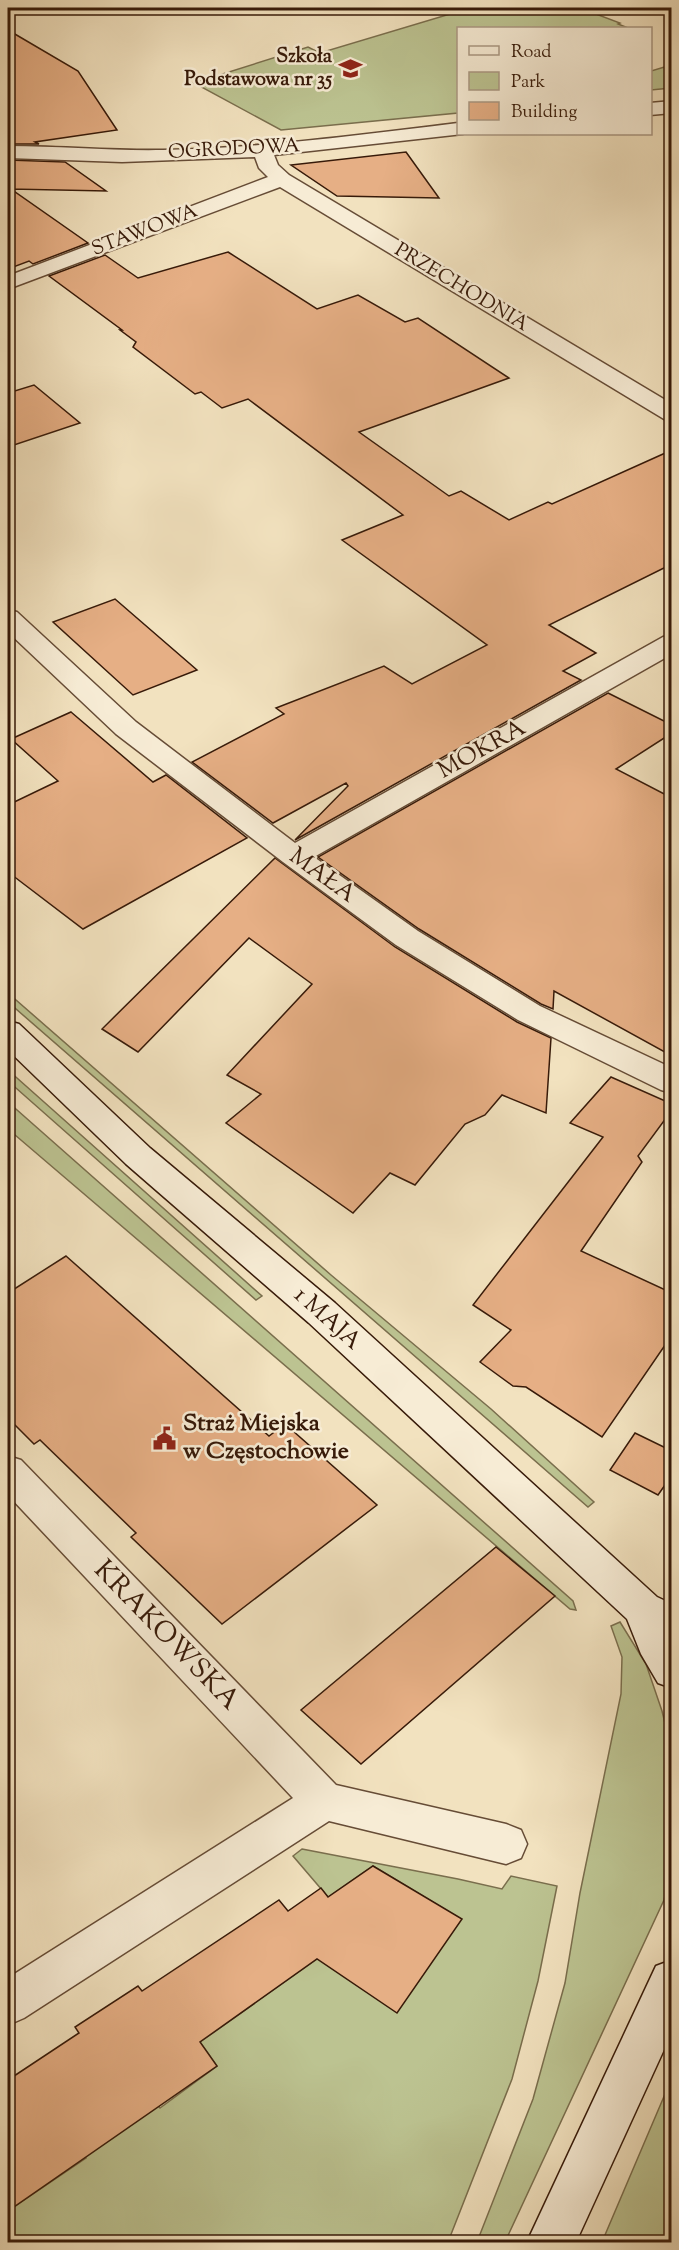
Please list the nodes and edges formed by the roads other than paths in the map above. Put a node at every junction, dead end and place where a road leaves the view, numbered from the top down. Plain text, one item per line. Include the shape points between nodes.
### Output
1 (672, 107) edge
2 (652, 109) edge
3 (457, 129) edge
4 (262, 150) junction
5 (8, 152) edge
6 (282, 179) junction
7 (8, 283) edge
8 (672, 414) edge
9 (8, 618) edge
10 (672, 644) edge
11 (293, 856) junction
12 (8, 1032) edge
13 (672, 1082) edge
14 (8, 1471) edge
15 (657, 1616) edge
16 (672, 1671) edge
17 (324, 1801) junction
18 (506, 1844) dead end
19 (672, 1982) edge
20 (8, 2003) edge
21 (551, 2242) edge

1 - 2 street
3 - 4 street, OGRODOWA
4 - 5 street, OGRODOWA via 123,156
4 - 6 street, PRZECHODNIA via 269,168
6 - 7 street, STAWOWA
6 - 8 street, PRZECHODNIA
9 - 11 street, MAŁA via 126,729
10 - 11 street, MOKRA
11 - 13 street, MAŁA via 407,938 529,1013
12 - 15 street, 1 MAJA via 138,1156 322,1313
14 - 17 street, KRAKOWSKA
15 - 16 street, 1 MAJA via 661,1654
17 - 18 street
17 - 20 street
19 - 21 street

